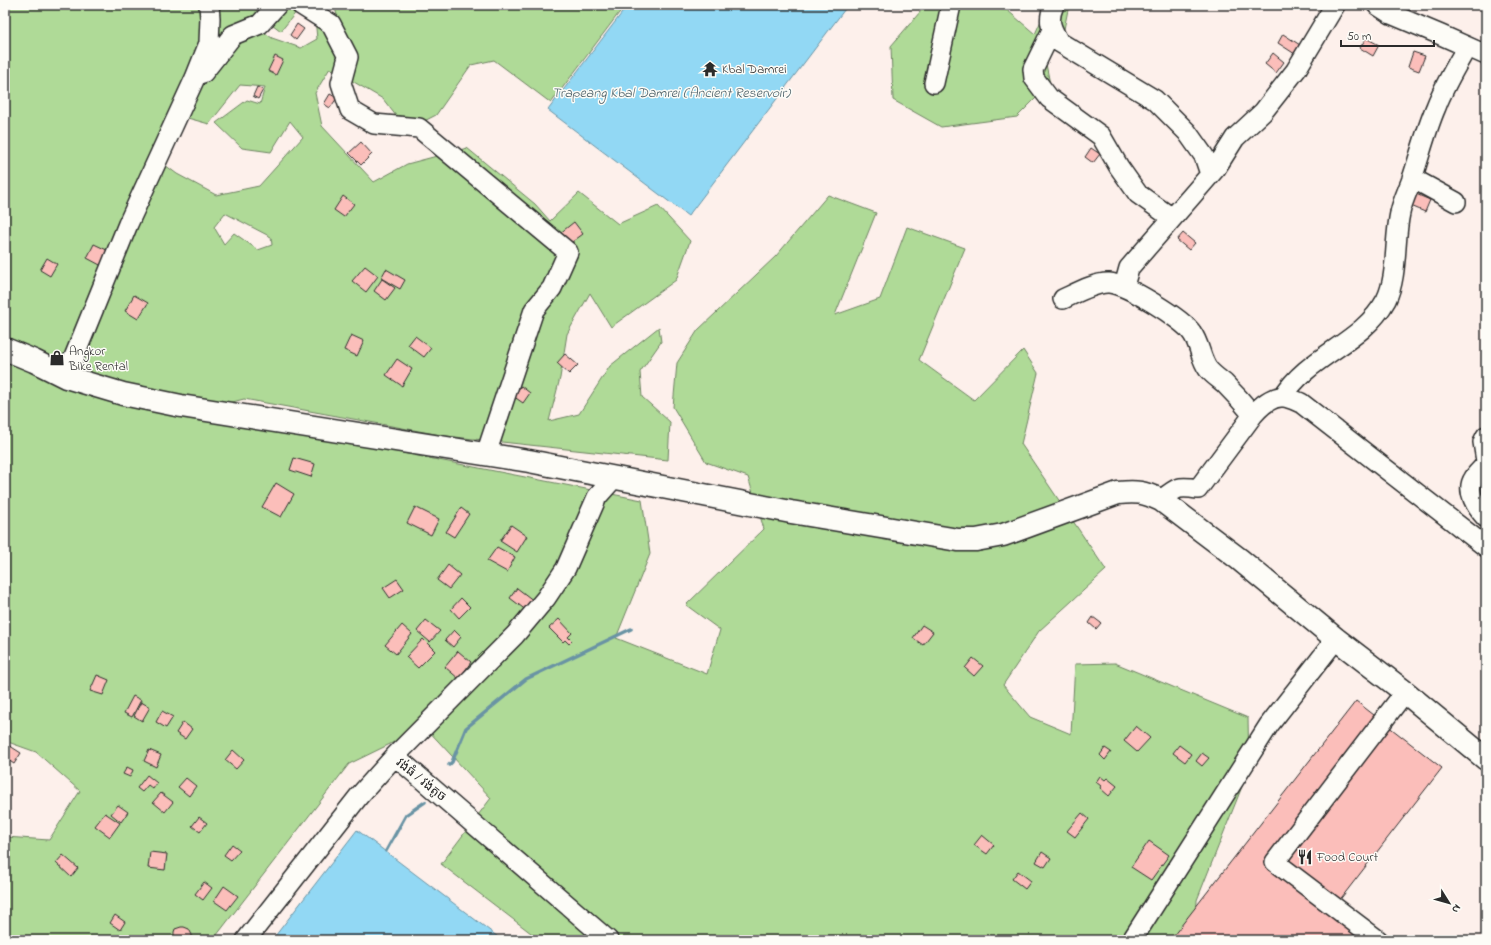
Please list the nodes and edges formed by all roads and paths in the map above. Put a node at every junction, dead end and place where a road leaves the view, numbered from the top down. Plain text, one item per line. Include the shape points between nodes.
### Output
1 (209, 5) edge
2 (277, 5) edge
3 (301, 5) edge
4 (952, 5) edge
5 (1054, 5) edge
6 (1335, 5) edge
7 (1377, 5) edge
8 (1052, 30) junction
9 (1467, 48) junction
10 (1486, 55) edge
11 (195, 78) junction
12 (934, 83) dead end
13 (1210, 174) junction
14 (1412, 178) junction
15 (1456, 202) dead end
16 (1172, 218) junction
17 (1124, 286) junction
18 (1063, 299) dead end
19 (5, 348) edge
20 (66, 377) junction
21 (1283, 397) junction
22 (1253, 415) junction
23 (1486, 436) edge
24 (486, 454) junction
25 (1486, 462) edge
26 (614, 478) junction
27 (1161, 500) junction
28 (1486, 518) edge
29 (1485, 544) edge
30 (1336, 639) junction
31 (1405, 692) junction
32 (396, 756) junction
33 (1486, 759) edge
34 (246, 940) edge
35 (608, 940) edge
36 (1132, 940) edge
37 (1378, 940) edge

1 - 11 street via 209,43
2 - 11 street via 260,24 232,35 206,71
3 - 24 street via 331,24 348,57 341,83 350,110 374,124 419,128 568,252 552,288 534,310
4 - 12 street
5 - 8 street via 1050,15
6 - 13 street via 1296,70 1263,112 1235,138
7 - 9 street via 1391,14
8 - 13 street via 1059,42 1155,100 1187,132 1204,156
8 - 16 street via 1033,69 1034,78 1049,98 1101,136 1119,168 1138,194
9 - 10 street
9 - 14 street via 1436,105
11 - 20 street via 128,224
13 - 16 street
14 - 15 street
14 - 21 street via 1400,213 1393,275 1386,299 1364,328 1304,371 1289,386
16 - 17 street via 1129,268
17 - 18 street via 1109,282
17 - 22 street via 1176,318 1191,331 1209,370
19 - 20 main road
20 - 24 main road via 123,394 181,406
21 - 22 street via 1272,399
21 - 29 street via 1301,403
22 - 27 street via 1198,489 1182,486
23 - 25 street via 1483,442
24 - 26 main road
25 - 28 street via 1471,486 1475,505
26 - 27 main road via 791,512 958,540 1003,535 1118,493 1136,491
26 - 32 street via 597,497 566,568 546,598 515,635
27 - 30 main road via 1239,559
30 - 31 main road
30 - 36 street via 1269,725
31 - 33 main road
31 - 37 street via 1275,862
32 - 34 street, វង់ធំ / វង់តូច via 359,796
32 - 35 street, វង់ធំ / វង់តូច

